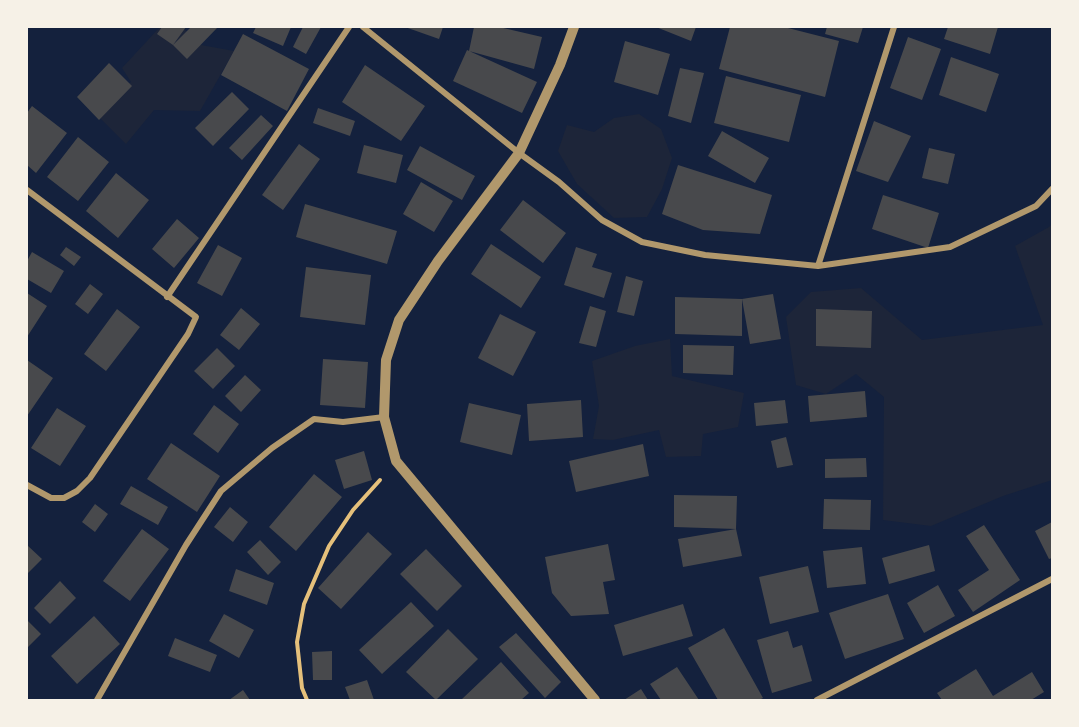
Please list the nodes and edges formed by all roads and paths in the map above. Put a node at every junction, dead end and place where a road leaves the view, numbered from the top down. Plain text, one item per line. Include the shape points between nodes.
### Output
1 (349, 27) edge
2 (363, 27) edge
3 (574, 27) edge
4 (894, 27) edge
5 (519, 153) junction
6 (1052, 189) edge
7 (27, 190) edge
8 (818, 266) junction
9 (167, 297) junction
10 (384, 417) junction
11 (396, 461) junction
12 (27, 485) edge
13 (1052, 579) edge
14 (98, 700) edge
15 (307, 700) edge
16 (595, 700) edge
17 (817, 700) edge

1 - 9 street
2 - 5 street
3 - 5 street
4 - 8 street
5 - 8 street via 602,220 642,242 705,255
5 - 10 street via 399,320 386,360
6 - 8 street via 1036,206 950,247
7 - 9 street
9 - 12 street via 196,317 90,478 64,498 51,498
10 - 11 street
10 - 14 street via 343,423 314,419 221,491
11 - 15 path via 353,510 329,546 304,604 297,642
11 - 16 street
13 - 17 street

